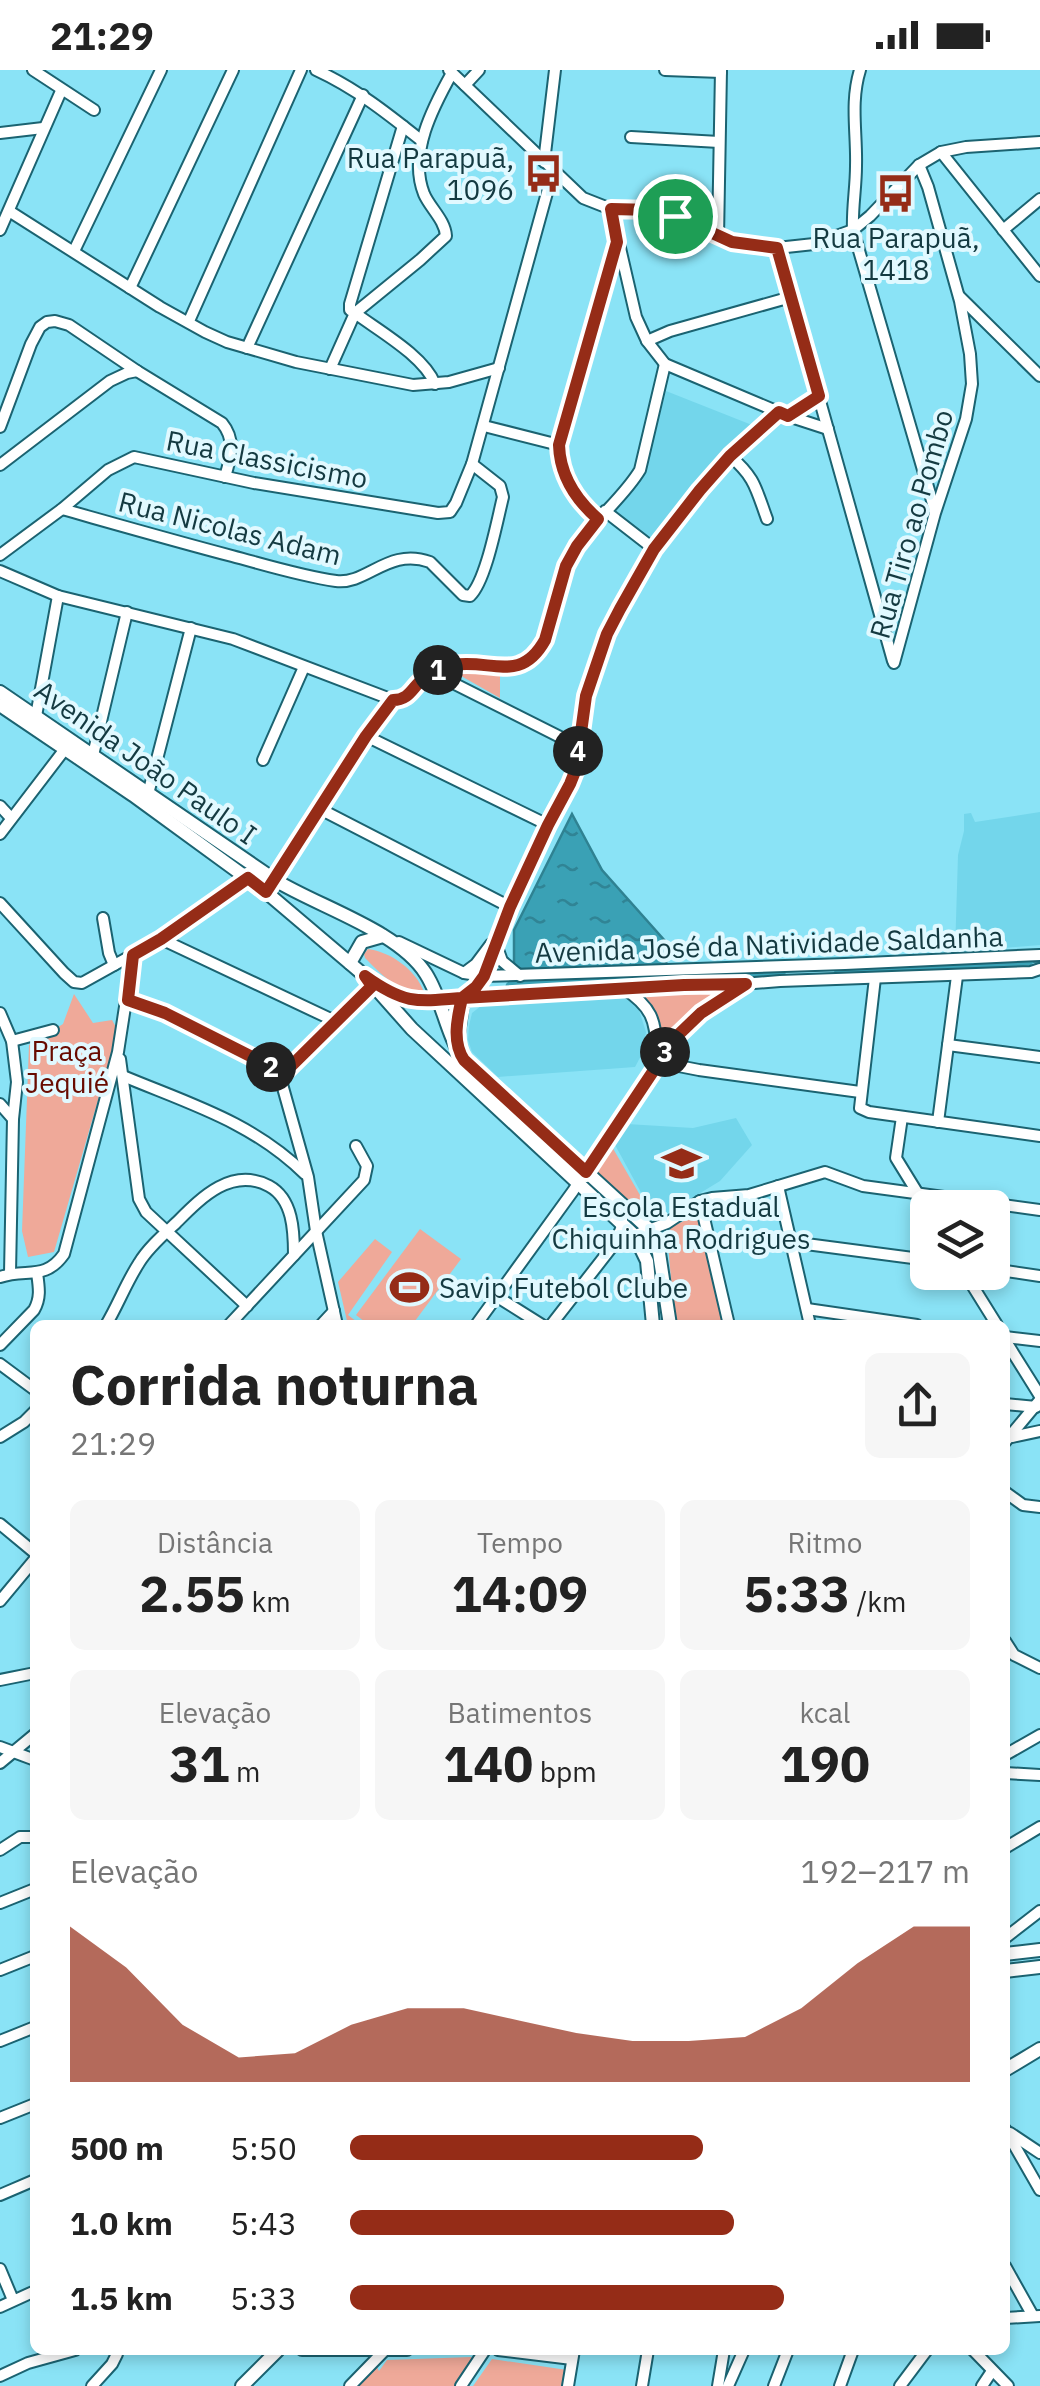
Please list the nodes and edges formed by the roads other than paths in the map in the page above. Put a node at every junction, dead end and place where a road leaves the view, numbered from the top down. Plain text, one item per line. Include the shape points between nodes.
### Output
1 (32, 70) edge
2 (160, 70) edge
3 (233, 70) edge
4 (302, 70) edge
5 (316, 70) edge
6 (479, 70) edge
7 (554, 70) edge
8 (664, 70) edge
9 (860, 70) edge
10 (451, 71) edge
11 (721, 71) edge
12 (465, 86) junction
13 (61, 90) junction
14 (363, 95) junction
15 (94, 110) dead end
16 (403, 126) junction
17 (43, 128) junction
18 (0, 134) edge
19 (631, 137) dead end
20 (422, 142) junction
21 (719, 142) junction
22 (1040, 142) edge
23 (941, 152) junction
24 (548, 166) junction
25 (919, 166) junction
26 (1040, 199) edge
27 (611, 209) junction
28 (9, 212) junction
29 (0, 230) edge
30 (854, 230) junction
31 (1003, 230) junction
32 (718, 238) junction
33 (617, 242) junction
34 (777, 248) junction
35 (74, 252) junction
36 (1040, 276) edge
37 (130, 288) junction
38 (958, 295) junction
39 (791, 298) junction
40 (355, 313) junction
41 (189, 322) junction
42 (647, 341) junction
43 (247, 348) junction
44 (665, 364) junction
45 (499, 368) junction
46 (330, 369) junction
47 (137, 372) junction
48 (1040, 376) edge
49 (435, 384) junction
50 (819, 396) junction
51 (784, 414) junction
52 (484, 426) junction
53 (0, 427) edge
54 (828, 428) junction
55 (559, 445) junction
56 (730, 456) junction
57 (472, 464) junction
58 (0, 465) edge
59 (922, 471) junction
60 (946, 476) junction
61 (225, 477) junction
62 (62, 509) junction
63 (935, 513) junction
64 (602, 515) junction
65 (767, 519) dead end
66 (654, 549) junction
67 (0, 555) edge
68 (0, 571) edge
69 (58, 596) junction
70 (127, 612) junction
71 (883, 625) junction
72 (191, 628) junction
73 (902, 630) junction
74 (304, 666) junction
75 (433, 672) junction
76 (0, 692) edge
77 (393, 700) junction
78 (0, 705) edge
79 (36, 716) junction
80 (366, 736) junction
81 (578, 746) junction
82 (64, 749) junction
83 (93, 755) junction
84 (263, 760) dead end
85 (148, 794) junction
86 (0, 806) edge
87 (320, 809) junction
88 (11, 818) junction
89 (548, 825) junction
90 (0, 834) edge
91 (248, 878) junction
92 (275, 880) junction
93 (266, 892) junction
94 (0, 903) edge
95 (510, 907) junction
96 (103, 918) dead end
97 (502, 926) junction
98 (385, 937) junction
99 (161, 939) junction
100 (497, 942) junction
101 (1040, 954) edge
102 (133, 955) junction
103 (350, 963) junction
104 (114, 965) junction
105 (1037, 971) edge
106 (464, 973) junction
107 (484, 976) junction
108 (519, 976) junction
109 (956, 976) junction
110 (875, 978) junction
111 (369, 981) junction
112 (746, 984) junction
113 (623, 988) junction
114 (501, 996) junction
115 (462, 998) junction
116 (128, 1000) junction
117 (438, 1001) junction
118 (0, 1012) edge
119 (336, 1021) junction
120 (53, 1030) dead end
121 (12, 1040) junction
122 (948, 1045) junction
123 (456, 1049) junction
124 (118, 1052) junction
125 (1040, 1057) edge
126 (658, 1062) junction
127 (123, 1076) junction
128 (280, 1077) junction
129 (860, 1092) junction
130 (0, 1104) edge
131 (902, 1117) junction
132 (13, 1119) junction
133 (938, 1122) junction
134 (1040, 1136) edge
135 (356, 1146) dead end
136 (582, 1177) junction
137 (308, 1178) junction
138 (778, 1186) junction
139 (916, 1190) edge
140 (910, 1193) edge
141 (700, 1202) junction
142 (1010, 1206) edge
143 (624, 1207) junction
144 (1040, 1210) edge
145 (621, 1222) junction
146 (168, 1230) junction
147 (650, 1231) junction
148 (316, 1232) junction
149 (635, 1236) junction
150 (792, 1242) junction
151 (614, 1243) junction
152 (294, 1255) junction
153 (910, 1258) edge
154 (1010, 1272) edge
155 (36, 1273) junction
156 (5, 1275) edge
157 (1040, 1276) edge
158 (975, 1290) edge
159 (496, 1296) junction
160 (247, 1306) junction
161 (806, 1309) junction
162 (334, 1311) junction
163 (109, 1320) edge
164 (234, 1320) edge
165 (326, 1320) edge
166 (337, 1320) edge
167 (479, 1320) edge
168 (534, 1320) edge
169 (555, 1320) edge
170 (653, 1320) edge
171 (669, 1320) edge
172 (728, 1320) edge
173 (809, 1320) edge
174 (882, 1320) edge
175 (994, 1320) edge
176 (1010, 1338) edge
177 (1040, 1341) edge
178 (0, 1345) edge
179 (1010, 1347) edge
180 (0, 1364) edge
181 (30, 1386) edge
182 (1039, 1401) edge
183 (1010, 1404) edge
184 (30, 1415) edge
185 (1040, 1431) edge
186 (1010, 1436) edge
187 (0, 1437) edge
188 (1010, 1439) edge
189 (1010, 1496) edge
190 (1040, 1507) edge
191 (0, 1524) edge
192 (30, 1546) edge
193 (30, 1551) edge
194 (0, 1601) edge
195 (1010, 1658) edge
196 (1040, 1668) edge
197 (30, 1674) edge
198 (0, 1680) edge
199 (1040, 1734) edge
200 (30, 1738) edge
201 (0, 1747) edge
202 (12, 1751) junction
203 (1010, 1752) edge
204 (30, 1758) edge
205 (0, 1763) edge
206 (1010, 1774) edge
207 (1040, 1775) edge
208 (1040, 1827) edge
209 (30, 1837) edge
210 (1010, 1845) edge
211 (0, 1850) edge
212 (30, 1892) edge
213 (0, 1903) edge
214 (1040, 1911) edge
215 (1010, 1934) edge
216 (1040, 1950) edge
217 (1010, 1953) edge
218 (30, 1958) edge
219 (1040, 1967) edge
220 (0, 1970) edge
221 (1010, 1971) edge
222 (30, 2029) edge
223 (0, 2040) edge
224 (1040, 2049) edge
225 (1010, 2067) edge
226 (30, 2106) edge
227 (0, 2118) edge
228 (1010, 2132) edge
229 (1010, 2138) edge
230 (1040, 2153) edge
231 (30, 2182) edge
232 (1040, 2190) edge
233 (0, 2195) edge
234 (0, 2269) edge
235 (1010, 2274) edge
236 (30, 2293) edge
237 (13, 2300) junction
238 (0, 2308) edge
239 (1036, 2316) edge
240 (1010, 2318) edge
241 (58, 2355) edge
242 (116, 2355) edge
243 (273, 2355) edge
244 (380, 2355) edge
245 (483, 2355) edge
246 (573, 2355) edge
247 (647, 2355) edge
248 (723, 2355) edge
249 (742, 2355) edge
250 (786, 2355) edge
251 (851, 2355) edge
252 (923, 2355) edge
253 (978, 2355) edge
254 (992, 2371) junction
255 (0, 2376) edge
256 (99, 2383) edge
257 (242, 2386) edge
258 (350, 2386) edge
259 (461, 2386) edge
260 (568, 2386) edge
261 (642, 2386) edge
262 (718, 2386) edge
263 (728, 2386) edge
264 (774, 2386) edge
265 (840, 2386) edge
266 (900, 2386) edge
267 (982, 2386) edge
268 (1008, 2386) edge

1 - 13 street
2 - 35 street
3 - 37 street
4 - 41 street
5 - 14 street
6 - 12 street
7 - 24 street
8 - 11 street
9 - 30 street via 854,95
10 - 12 street
10 - 20 street
11 - 21 street
12 - 24 street
13 - 15 street
13 - 17 street
14 - 16 street
14 - 43 street
16 - 20 street
16 - 40 street via 350,304
17 - 18 street
17 - 28 street
19 - 21 street
20 - 40 street via 422,188 446,236
21 - 32 street
22 - 23 street
23 - 25 street
23 - 31 street
24 - 27 street via 584,198
24 - 45 street
25 - 30 street
25 - 38 street, Rua Tiro ao Pombo
26 - 31 street
27 - 32 street via 664,212
27 - 33 street
28 - 29 street
28 - 35 street
30 - 34 street
30 - 59 street
31 - 36 street
32 - 34 street
33 - 42 street
33 - 55 street
34 - 39 street
35 - 37 street
37 - 41 street
38 - 48 street
38 - 60 street, Rua Tiro ao Pombo via 972,384
39 - 42 street
39 - 50 street
40 - 46 street
40 - 49 street via 427,368
41 - 43 street
42 - 44 street
43 - 46 street
44 - 51 street
44 - 64 street via 640,470
45 - 49 street
45 - 52 street
46 - 49 street
47 - 53 street via 69,325 47,322 31,344
47 - 58 street via 110,381
47 - 61 street via 226,427 232,452
50 - 51 street
50 - 54 street
51 - 54 street
51 - 56 street
52 - 55 street
52 - 57 street
54 - 71 street
55 - 64 street via 564,477
56 - 65 street via 753,479
56 - 66 street
57 - 61 street, Rua Classicismo via 447,513
57 - 62 street, Rua Nicolas Adam via 504,496 480,580 467,597 430,562 412,558 338,581
59 - 60 street
59 - 63 street
60 - 63 street, Rua Tiro ao Pombo
61 - 62 street, Rua Classicismo via 134,457
62 - 67 street, Rua Classicismo
63 - 73 street, Rua Tiro ao Pombo
64 - 66 street
64 - 75 street via 566,566 545,640 534,655 508,668 455,664
66 - 81 street via 607,634
68 - 69 street
69 - 70 street
69 - 79 street
70 - 72 street
70 - 83 street
71 - 73 street
71 - 73 street, Rua Tiro ao Pombo via 894,663
72 - 74 street
72 - 85 street
74 - 77 street
74 - 84 street
75 - 77 street via 406,698
75 - 81 street
76 - 79 main road, Avenida João Paulo I
77 - 80 street
78 - 82 main road, Avenida João Paulo I
79 - 83 main road, Avenida João Paulo I
80 - 87 street
80 - 89 street
81 - 89 street via 576,769
82 - 88 street
82 - 91 main road, Avenida João Paulo I
83 - 85 main road, Avenida João Paulo I
85 - 92 main road, Avenida João Paulo I
86 - 88 street
87 - 92 street
87 - 95 street
88 - 90 street
89 - 95 street
91 - 93 main road, Avenida João Paulo I
91 - 99 street
92 - 93 street
92 - 98 main road, Avenida João Paulo I
93 - 103 main road, Avenida João Paulo I
94 - 104 street via 74,982
95 - 97 street
96 - 104 street
97 - 100 street
97 - 106 street
98 - 103 main road via 362,942
98 - 106 street, Avenida José da Natividade Saldanha
98 - 117 main road, Avenida João Paulo I via 417,962
99 - 102 street
99 - 119 street
100 - 107 street
100 - 108 street via 502,962
101 - 108 street, Avenida José da Natividade Saldanha
102 - 104 street
102 - 116 street
103 - 111 main road, Avenida João Paulo I
105 - 109 street, Avenida José da Natividade Saldanha
106 - 107 street, Avenida José da Natividade Saldanha
107 - 108 street, Avenida José da Natividade Saldanha
107 - 115 street
108 - 114 street via 498,983
109 - 110 street, Avenida José da Natividade Saldanha
109 - 122 street
110 - 112 street, Avenida José da Natividade Saldanha
110 - 129 street
111 - 117 main road via 404,999
111 - 119 street
111 - 136 main road, Avenida João Paulo I via 421,1037
112 - 113 street, Avenida José da Natividade Saldanha
112 - 126 street via 701,1013
113 - 114 street, Avenida José da Natividade Saldanha
113 - 126 street via 654,1018
114 - 115 street, Avenida José da Natividade Saldanha
115 - 117 street, Avenida José da Natividade Saldanha
115 - 123 main road
116 - 124 street
116 - 128 street via 270,1066
117 - 123 main road, Avenida João Paulo I
118 - 121 street
119 - 128 street
120 - 121 street
121 - 132 street
122 - 125 street
122 - 133 street
123 - 136 main road, Avenida João Paulo I
124 - 127 street
124 - 155 street via 64,1254
126 - 129 street
126 - 136 street
127 - 137 street via 236,1122
127 - 146 street via 139,1199
128 - 137 street
129 - 131 street via 862,1110
130 - 132 street
131 - 133 street
131 - 139 street via 896,1158
132 - 156 street
133 - 134 street
135 - 148 street via 367,1166 365,1178
136 - 143 main road, Avenida João Paulo I
136 - 145 main road, Avenida João Paulo I
136 - 159 street
137 - 148 street
138 - 140 street via 825,1172
138 - 141 street
138 - 150 street
141 - 147 street
141 - 172 street
142 - 144 street
143 - 145 street
143 - 147 main road, Avenida João Paulo I
145 - 149 main road, Avenida João Paulo I
145 - 151 street
146 - 152 street via 214,1189 256,1182 284,1200
146 - 160 street
146 - 163 street via 140,1260
147 - 149 street
147 - 171 main road
148 - 152 street
148 - 162 street
149 - 151 street
149 - 170 main road via 647,1261
150 - 153 street
150 - 161 street
151 - 169 street
152 - 160 street
154 - 157 street
155 - 156 street
155 - 178 street via 38,1303
158 - 175 street
159 - 167 street
159 - 168 street
160 - 164 street
161 - 173 street
161 - 174 street
162 - 165 street
162 - 166 street
176 - 177 street
179 - 182 street
180 - 181 street
182 - 183 street
182 - 186 street
184 - 187 street
185 - 188 street
189 - 190 street
191 - 192 street
193 - 194 street
195 - 196 street
197 - 198 street
199 - 203 street
200 - 202 street
201 - 202 street
202 - 204 street
202 - 205 street
206 - 207 street
208 - 210 street
209 - 211 street
212 - 213 street
214 - 215 street
216 - 217 main road
218 - 220 street
219 - 221 main road
222 - 223 street
224 - 225 main road
226 - 227 street
228 - 230 street
229 - 232 street
231 - 233 street
234 - 237 street
235 - 239 street
236 - 237 street
237 - 238 street
239 - 240 street
241 - 255 street
242 - 256 street
243 - 257 main road
244 - 258 street
245 - 259 street
246 - 260 street
247 - 261 street
248 - 262 street
249 - 263 street
250 - 264 street
251 - 265 street
252 - 266 street
253 - 254 street
254 - 267 street
254 - 268 street

